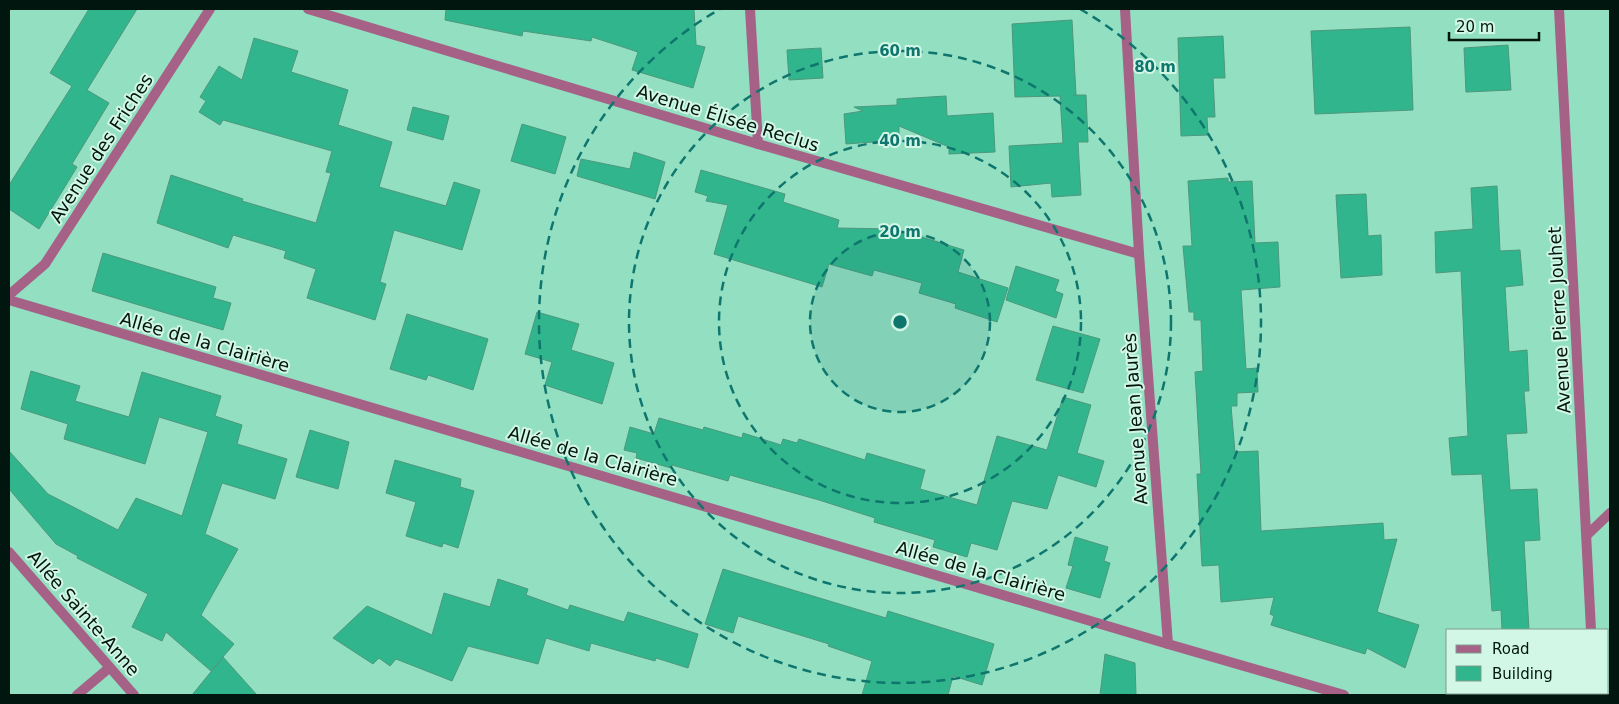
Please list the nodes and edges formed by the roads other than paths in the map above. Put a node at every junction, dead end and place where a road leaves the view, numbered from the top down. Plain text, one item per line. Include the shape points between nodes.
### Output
1 (210, 9) edge
2 (308, 9) edge
3 (750, 9) edge
4 (1125, 9) edge
5 (1559, 9) edge
6 (758, 144) junction
7 (1139, 254) junction
8 (9, 295) edge
9 (9, 300) edge
10 (1610, 513) edge
11 (1586, 535) junction
12 (9, 552) edge
13 (1591, 629) edge
14 (1168, 644) junction
15 (109, 668) junction
16 (77, 695) edge
17 (134, 695) edge
18 (1344, 695) edge

1 - 8 street, Avenue des Friches via 45,264
2 - 6 street, Avenue Élisée Reclus
3 - 6 street
4 - 7 street, Avenue Jean Jaurès
5 - 11 street, Avenue Pierre Jouhet
6 - 7 street, Avenue Élisée Reclus
7 - 14 street, Avenue Jean Jaurès
9 - 14 street, Allée de la Clairière
10 - 11 street
11 - 13 street, Avenue Pierre Jouhet
12 - 15 street, Allée Sainte-Anne
14 - 18 street
15 - 16 street
15 - 17 street, Allée Sainte-Anne

